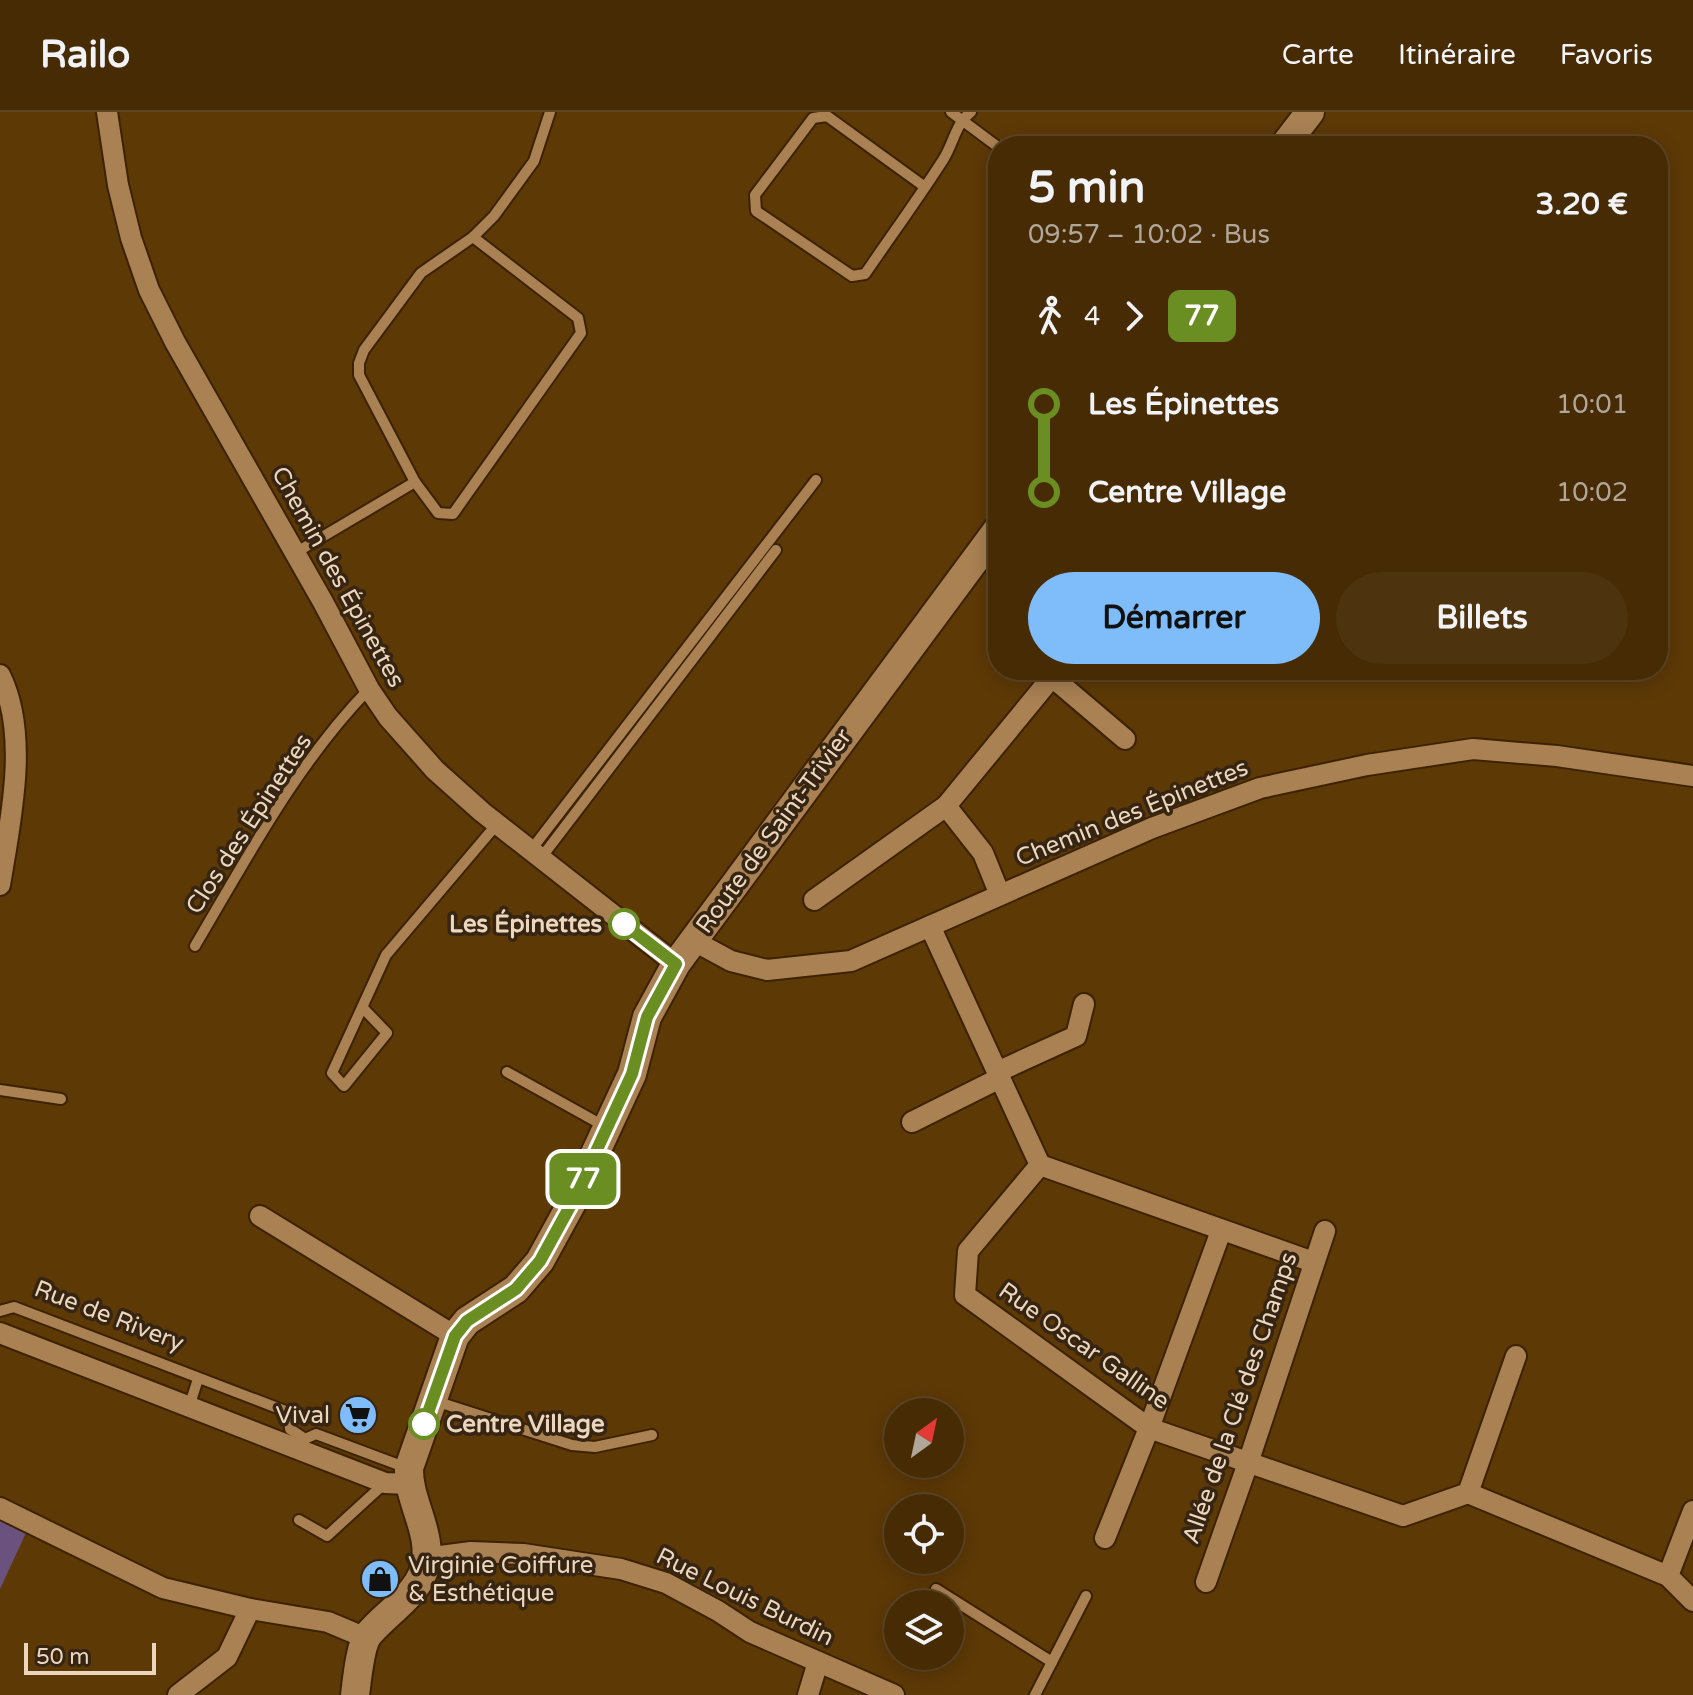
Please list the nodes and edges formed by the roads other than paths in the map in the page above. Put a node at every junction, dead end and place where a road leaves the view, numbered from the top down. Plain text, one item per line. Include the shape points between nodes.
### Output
1 (107, 112) edge
2 (550, 112) edge
3 (951, 112) edge
4 (971, 112) edge
5 (1310, 112) edge
6 (961, 120) junction
7 (1292, 136) edge
8 (988, 140) edge
9 (925, 187) junction
10 (473, 237) junction
11 (816, 480) dead end
12 (415, 482) junction
13 (988, 543) edge
14 (776, 550) dead end
15 (295, 553) junction
16 (0, 675) edge
17 (1044, 680) edge
18 (1057, 680) edge
19 (369, 689) junction
20 (1125, 739) dead end
21 (1693, 776) edge
22 (946, 806) junction
23 (497, 824) junction
24 (536, 854) junction
25 (0, 885) edge
26 (1000, 895) junction
27 (814, 900) dead end
28 (930, 926) junction
29 (694, 941) junction
30 (195, 946) dead end
31 (676, 964) junction
32 (1084, 1004) dead end
33 (362, 1007) junction
34 (507, 1072) dead end
35 (999, 1075) junction
36 (0, 1090) edge
37 (61, 1099) dead end
38 (912, 1122) dead end
39 (606, 1127) junction
40 (1040, 1165) junction
41 (260, 1216) dead end
42 (1221, 1231) junction
43 (1325, 1231) dead end
44 (1313, 1262) junction
45 (0, 1311) edge
46 (0, 1333) edge
47 (455, 1336) junction
48 (1516, 1356) dead end
49 (198, 1379) junction
50 (433, 1400) junction
51 (188, 1408) junction
52 (1149, 1428) junction
53 (652, 1435) dead end
54 (303, 1445) junction
55 (1248, 1463) junction
56 (401, 1478) junction
57 (1468, 1493) junction
58 (0, 1508) edge
59 (1693, 1511) edge
60 (299, 1520) dead end
61 (1105, 1538) dead end
62 (425, 1558) junction
63 (1668, 1576) junction
64 (1206, 1582) dead end
65 (936, 1589) dead end
66 (1086, 1596) dead end
67 (1693, 1601) edge
68 (250, 1609) junction
69 (366, 1638) junction
70 (818, 1662) junction
71 (1052, 1662) junction
72 (178, 1695) edge
73 (355, 1695) edge
74 (808, 1695) edge
75 (894, 1695) edge
76 (1035, 1695) edge

1 - 15 street, Chemin des Épinettes via 118,185 149,290
2 - 10 lane via 534,161
3 - 6 lane
4 - 6 lane
5 - 7 main road
6 - 8 lane
6 - 9 lane
9 - 9 lane via 865,274 852,276 756,211 755,195 813,118 827,116
10 - 12 lane via 421,273 359,363 359,375
10 - 12 lane via 578,318 581,333 453,514 438,513
11 - 24 lane
12 - 15 lane
13 - 29 main road, Route de Saint-Trivier
14 - 24 lane
15 - 19 street, Chemin des Épinettes
16 - 25 street via 13,726 16,788
17 - 22 street
18 - 20 street
19 - 23 street, Chemin des Épinettes via 435,770
19 - 30 lane, Clos des Épinettes via 275,811
21 - 26 street, Chemin des Épinettes via 1473,749 1367,765 1248,792
22 - 26 street via 983,853
22 - 27 street
23 - 24 street, Chemin des Épinettes
23 - 33 lane via 386,955
24 - 31 street, Chemin des Épinettes
26 - 28 street, Chemin des Épinettes
28 - 29 street, Chemin des Épinettes via 851,961 801,968 767,970 731,961
28 - 35 street
29 - 31 main road, Route de Saint-Trivier
31 - 39 main road, Route de Saint-Trivier via 647,1017 632,1074
32 - 35 street via 1076,1036
33 - 33 lane via 332,1073 344,1086 387,1033
34 - 39 lane
35 - 38 street
35 - 40 street
36 - 37 lane
39 - 47 main road, Route de Saint-Trivier via 540,1261 516,1289 467,1321
40 - 42 street
40 - 52 street, Rue Oscar Galline via 968,1251 965,1295
41 - 47 street
42 - 44 street
42 - 52 street
43 - 44 street, Allée de la Clé des Champs
44 - 55 street, Allée de la Clé des Champs
45 - 49 lane, Rue de Rivery via 14,1307 37,1321
46 - 51 street
47 - 50 main road, Route de Saint-Trivier
48 - 57 street
49 - 51 lane, Rue de Rivery
49 - 54 lane, Rue de Rivery via 288,1412 290,1429
50 - 53 lane via 572,1445 595,1447
50 - 56 main road, Route de Saint-Trivier
51 - 54 street
52 - 55 street, Rue Oscar Galline
52 - 61 street
54 - 56 street
54 - 56 lane via 316,1434
55 - 57 street, Rue Oscar Galline via 1403,1516
55 - 64 street, Allée de la Clé des Champs
56 - 60 lane via 327,1536
56 - 62 main road via 428,1545
57 - 63 street
58 - 68 street via 163,1588
59 - 63 street
62 - 69 main road via 423,1572 400,1604
62 - 70 street, Rue Louis Burdin via 471,1552 523,1554 621,1569 666,1583 750,1632
63 - 67 street
65 - 71 lane
66 - 71 lane
68 - 69 street via 328,1622
68 - 72 street via 227,1657
69 - 73 main road
70 - 74 street
70 - 75 street, Rue Louis Burdin
71 - 76 lane

